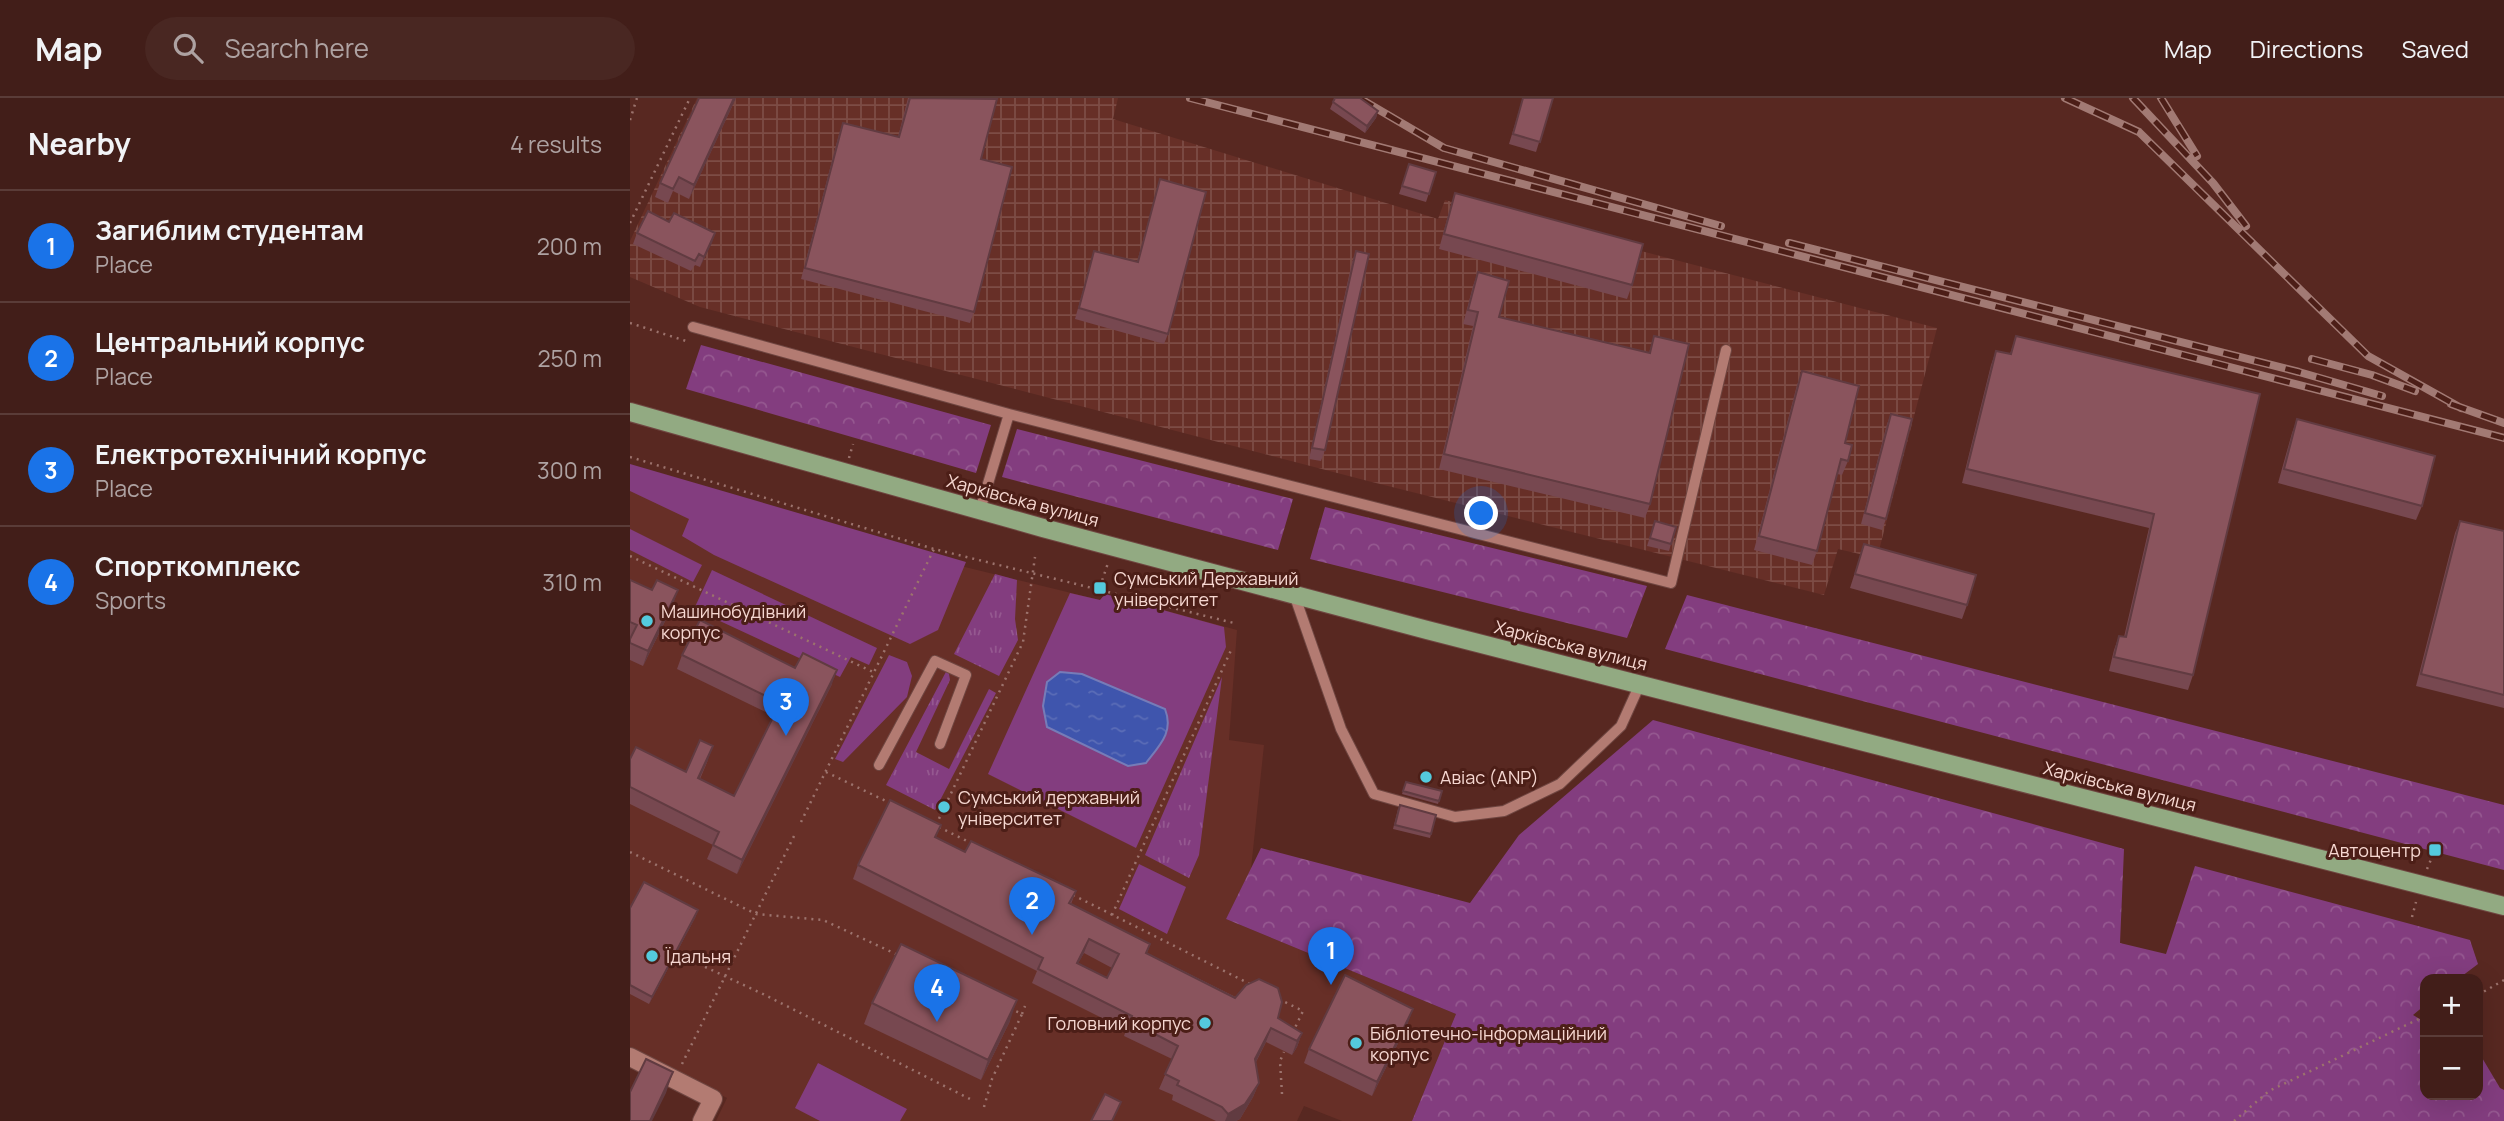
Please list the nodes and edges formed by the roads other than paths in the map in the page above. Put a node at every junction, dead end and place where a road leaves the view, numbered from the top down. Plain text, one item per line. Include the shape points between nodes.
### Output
1 (693, 327) dead end
2 (1726, 350) dead end
3 (630, 412) edge
4 (1009, 414) junction
5 (980, 510) junction
6 (1294, 594) junction
7 (1640, 684) junction
8 (940, 744) dead end
9 (879, 765) dead end
10 (2504, 906) edge
11 (630, 1057) edge
12 (702, 1121) edge

1 - 4 lane
2 - 4 lane via 1671,583
3 - 5 main road, Харківська вулиця
4 - 5 lane
5 - 6 main road, Харківська вулиця
6 - 7 main road, Харківська вулиця
6 - 7 lane via 1341,729 1374,794 1455,817 1504,811 1560,784 1621,726
7 - 10 main road, Харківська вулиця
8 - 9 lane via 966,674 934,661
11 - 12 street via 713,1099

